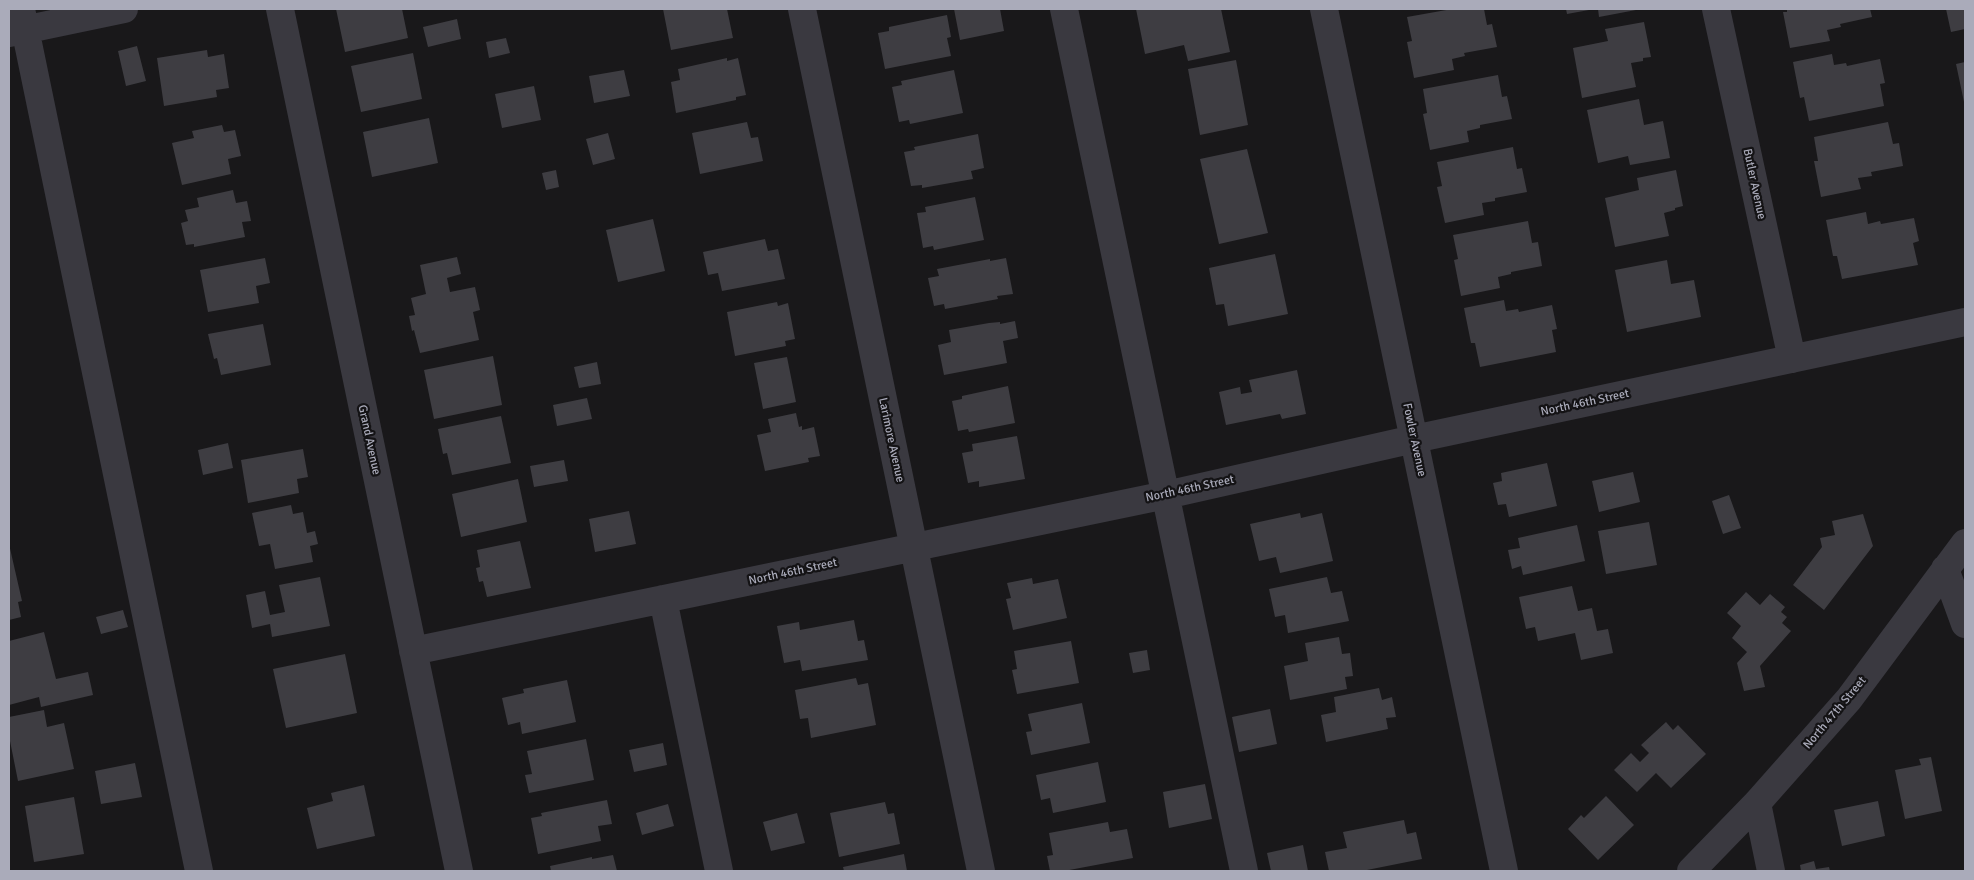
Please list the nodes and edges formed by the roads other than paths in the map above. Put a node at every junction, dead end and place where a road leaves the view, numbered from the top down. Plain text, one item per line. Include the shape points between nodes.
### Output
1 (124, 9) edge
2 (280, 9) edge
3 (802, 9) edge
4 (1064, 9) edge
5 (1324, 9) edge
6 (1716, 9) edge
7 (18, 24) edge
8 (1965, 322) edge
9 (1792, 359) junction
10 (1414, 439) junction
11 (1166, 494) junction
12 (1965, 543) edge
13 (913, 547) junction
14 (1946, 569) junction
15 (662, 599) junction
16 (1965, 624) edge
17 (413, 652) junction
18 (1757, 803) junction
19 (199, 871) edge
20 (459, 871) edge
21 (719, 871) edge
22 (981, 871) edge
23 (1244, 871) edge
24 (1504, 871) edge
25 (1691, 871) edge
26 (1771, 871) edge

1 - 7 street
2 - 17 street, Grand Avenue
3 - 13 street, Larimore Avenue
4 - 11 street
5 - 10 street, Fowler Avenue
6 - 9 street, Butler Avenue
7 - 19 street
8 - 9 street, North 46th Street
9 - 10 street, North 46th Street
10 - 11 street, North 46th Street
10 - 24 street, Fowler Avenue
11 - 13 street, North 46th Street
11 - 23 street
12 - 14 street, North 47th Street
13 - 15 street, North 46th Street
13 - 22 street, Larimore Avenue
14 - 16 street
14 - 18 street, North 47th Street via 1849,699
15 - 17 street, North 46th Street
15 - 21 street
17 - 20 street, Grand Avenue
18 - 25 street, North 47th Street
18 - 26 street

